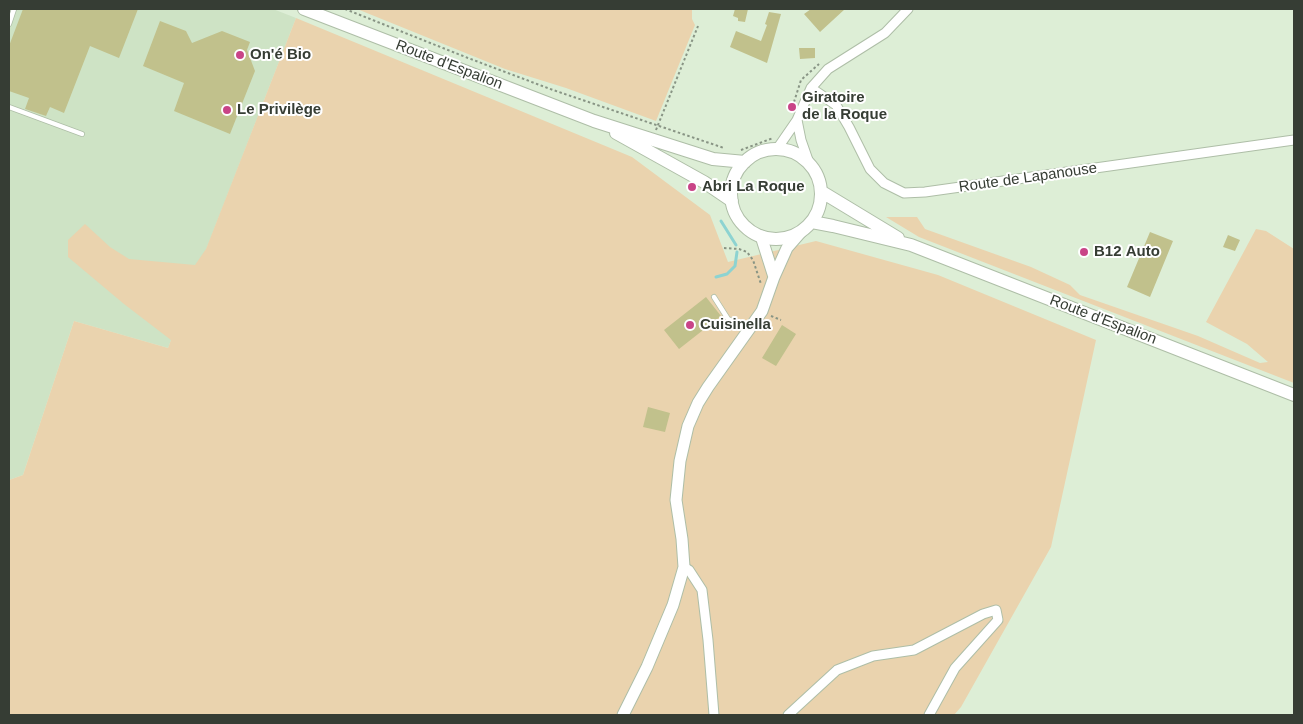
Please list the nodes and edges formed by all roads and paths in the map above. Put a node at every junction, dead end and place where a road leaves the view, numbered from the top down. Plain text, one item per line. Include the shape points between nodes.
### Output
1 (14, 9) edge
2 (304, 9) edge
3 (345, 9) edge
4 (908, 9) edge
5 (9, 24) edge
6 (698, 26) dead end
7 (804, 77) dead end
8 (811, 88) junction
9 (793, 105) dead end
10 (9, 107) edge
11 (797, 120) junction
12 (594, 121) junction
13 (655, 132) junction
14 (82, 134) dead end
15 (1294, 140) edge
16 (776, 143) junction
17 (726, 149) dead end
18 (735, 152) dead end
19 (744, 162) junction
20 (809, 163) junction
21 (822, 192) junction
22 (732, 201) junction
23 (812, 222) junction
24 (801, 232) junction
25 (760, 236) junction
26 (911, 245) junction
27 (724, 248) dead end
28 (774, 277) junction
29 (714, 296) dead end
30 (768, 297) junction
31 (750, 329) junction
32 (1294, 394) edge
33 (684, 567) junction
34 (623, 715) edge
35 (714, 715) edge
36 (788, 715) edge
37 (929, 715) edge

1 - 5 lane
2 - 12 main road, Route d'Espalion
3 - 13 path
4 - 8 street via 885,33 828,69
6 - 13 path
7 - 9 path
8 - 11 street
8 - 15 street, Route de Lapanouse via 836,106 870,169 884,183 904,193
10 - 14 lane
11 - 16 street
11 - 20 street
12 - 13 main road, Route d'Espalion
12 - 22 main road, Route d'Espalion
13 - 17 path
13 - 19 main road, Route d'Espalion via 713,159
16 - 18 path via 769,140
16 - 19 main road
16 - 20 main road
19 - 22 main road via 735,176
20 - 21 main road
21 - 23 main road
21 - 26 main road, Route d'Espalion
22 - 25 main road via 742,223
23 - 24 main road
23 - 26 main road, Route d'Espalion
24 - 25 main road via 786,238
24 - 28 street via 787,248
25 - 28 street
26 - 32 main road, Route d'Espalion
27 - 30 path via 747,252
28 - 30 street
29 - 31 lane via 728,319
30 - 31 street
31 - 33 street via 708,387 688,426 676,500
33 - 34 street via 673,605
33 - 35 street via 702,590
36 - 37 street via 837,670 873,656 914,650 996,610 998,620 955,668

